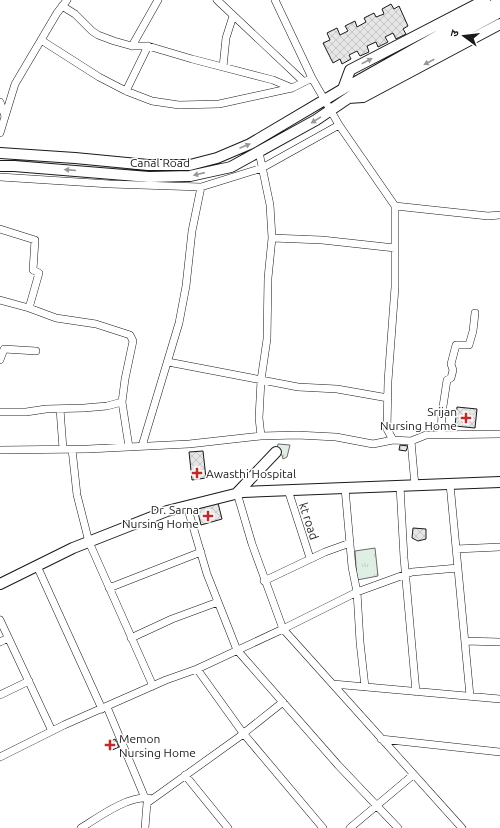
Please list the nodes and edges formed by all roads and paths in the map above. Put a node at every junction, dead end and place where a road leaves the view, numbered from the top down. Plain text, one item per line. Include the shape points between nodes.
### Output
1 (67, 0) edge
2 (158, 0) edge
3 (217, 0) edge
4 (275, 0) edge
5 (485, 0) edge
6 (500, 1) edge
7 (62, 6) junction
8 (500, 12) edge
9 (233, 16) junction
10 (500, 24) edge
11 (41, 40) junction
12 (132, 46) junction
13 (148, 46) junction
14 (223, 67) junction
15 (312, 78) junction
16 (369, 78) junction
17 (304, 82) junction
18 (292, 88) junction
19 (343, 89) junction
20 (126, 91) junction
21 (348, 98) junction
22 (325, 99) junction
23 (0, 102) edge
24 (330, 110) junction
25 (5, 116) junction
26 (339, 125) junction
27 (0, 132) edge
28 (259, 152) junction
29 (0, 153) edge
30 (0, 166) edge
31 (262, 168) junction
32 (0, 177) edge
33 (201, 187) junction
34 (395, 206) junction
35 (500, 215) edge
36 (0, 229) edge
37 (272, 238) junction
38 (395, 248) junction
39 (0, 300) edge
40 (29, 308) junction
41 (475, 313) dead end
42 (36, 350) dead end
43 (0, 360) edge
44 (168, 362) junction
45 (261, 380) junction
46 (388, 398) junction
47 (122, 402) junction
48 (60, 409) junction
49 (0, 412) edge
50 (441, 434) junction
51 (500, 434) edge
52 (261, 436) junction
53 (393, 440) junction
54 (411, 441) junction
55 (142, 446) junction
56 (129, 447) junction
57 (62, 449) junction
58 (72, 449) junction
59 (0, 450) edge
60 (276, 452) dead end
61 (500, 482) edge
62 (450, 484) junction
63 (400, 486) junction
64 (415, 486) junction
65 (345, 488) junction
66 (288, 490) junction
67 (237, 493) junction
68 (187, 506) junction
69 (89, 542) junction
70 (350, 543) junction
71 (500, 547) edge
72 (456, 549) junction
73 (200, 552) junction
74 (310, 558) junction
75 (37, 566) junction
76 (458, 568) junction
77 (406, 574) junction
78 (264, 581) junction
79 (0, 584) edge
80 (109, 588) junction
81 (357, 592) junction
82 (218, 602) junction
83 (0, 620) edge
84 (282, 629) junction
85 (8, 638) junction
86 (131, 638) junction
87 (465, 641) junction
88 (0, 642) edge
89 (500, 642) edge
90 (237, 650) junction
91 (197, 668) junction
92 (28, 681) junction
93 (333, 684) junction
94 (153, 686) junction
95 (364, 687) junction
96 (416, 692) junction
97 (0, 695) edge
98 (470, 696) junction
99 (500, 699) edge
100 (283, 702) junction
101 (104, 708) junction
102 (52, 732) junction
103 (243, 733) junction
104 (381, 739) junction
105 (500, 752) edge
106 (0, 758) edge
107 (185, 775) junction
108 (413, 775) junction
109 (146, 798) junction
110 (154, 798) junction
111 (377, 806) junction
112 (81, 828) edge
113 (144, 828) edge
114 (228, 828) edge
115 (323, 828) edge
116 (350, 828) edge
117 (398, 828) edge
118 (462, 828) edge

1 - 7 street
2 - 12 street
3 - 9 street
4 - 15 street
19 -> 5 main road via 350,70
6 - 16 main road
7 - 11 street
7 - 12 street via 98,35
8 - 16 main road
9 - 14 street via 226,38
9 - 17 street
10 -> 21 main road via 363,97
11 - 20 street
11 - 25 street via 15,84
12 - 13 street
13 - 14 street
13 - 20 street
14 - 18 street via 273,80
15 - 17 street
15 - 22 street
16 - 19 main road, Canal Road
16 - 21 main road, Canal Road
17 - 18 street
18 - 20 street via 219,104 179,105 152,101
19 - 22 main road, Canal Road
21 - 24 main road, Canal Road
22 - 24 street
29 -> 22 main road, Canal Road via 148,165 190,165 217,158 250,144
23 - 25 street
24 - 26 street
24 -> 28 main road, Canal Road
25 - 27 street
26 - 31 street
26 - 34 street
28 -> 30 main road, Canal Road via 231,167 190,176 149,177
28 - 31 street
31 - 33 street
31 - 37 street via 270,205
32 - 33 street
33 - 44 street via 192,231 186,286
34 - 35 street via 488,216
34 - 38 street
36 - 40 street via 35,240 33,270 39,273
37 - 38 street via 322,240
37 - 45 street via 268,278 268,339
38 - 46 street via 396,287
39 - 40 street
40 - 47 street via 56,318 96,324 130,335 133,341
41 - 50 street via 469,345 456,345 451,364 451,378 447,380 444,390
42 - 43 street via 4,349
44 - 45 street
44 - 55 street
45 - 46 street
45 - 52 street
46 - 53 street via 387,429
47 - 48 street via 107,406
47 - 56 street
48 - 49 street
48 - 57 street
50 - 51 street
50 - 54 street via 426,435
52 - 53 street via 320,436 373,444
52 - 55 street
53 - 54 street
54 - 64 street
55 - 56 street
56 - 58 street
57 - 58 street
57 - 59 street
58 - 69 street via 77,494
60 - 67 main road
61 - 62 main road
62 - 64 main road
62 - 72 street
63 - 64 main road
63 - 65 main road
63 - 77 street
65 - 66 main road
65 - 70 street
66 - 67 main road
66 - 74 street, kt road
67 - 68 main road
67 - 78 street
68 - 69 main road via 167,511
68 - 73 street
69 - 75 main road
69 - 80 street
70 - 74 street
70 - 81 street
71 - 72 street
72 - 76 street
73 - 80 street
73 - 82 street
74 - 78 street
75 - 79 main road
75 - 101 street
76 - 77 street
76 - 87 street
77 - 81 street
77 - 96 street
78 - 84 street
80 - 86 street
81 - 84 street
81 - 95 street
82 - 86 street
82 - 90 street
83 - 85 street
84 - 90 street
84 - 93 street
85 - 88 street
85 - 92 street
86 - 94 street
87 - 89 street
87 - 98 street
90 - 91 street
90 - 100 street
91 - 94 street
91 - 103 street
92 - 97 street
92 - 102 street
93 - 95 street
93 - 104 street
94 - 101 street
95 - 96 street
96 - 98 street
98 - 99 street
100 - 103 street
100 - 111 street
101 - 102 street
101 - 109 street
102 - 106 street
103 - 107 street
103 - 115 street
104 - 105 street
104 - 108 street
107 - 110 street
107 - 114 street
108 - 111 street
108 - 118 street
109 - 110 street
109 - 112 street via 140,797 122,804
110 - 113 street via 147,803
111 - 116 street
111 - 117 street

